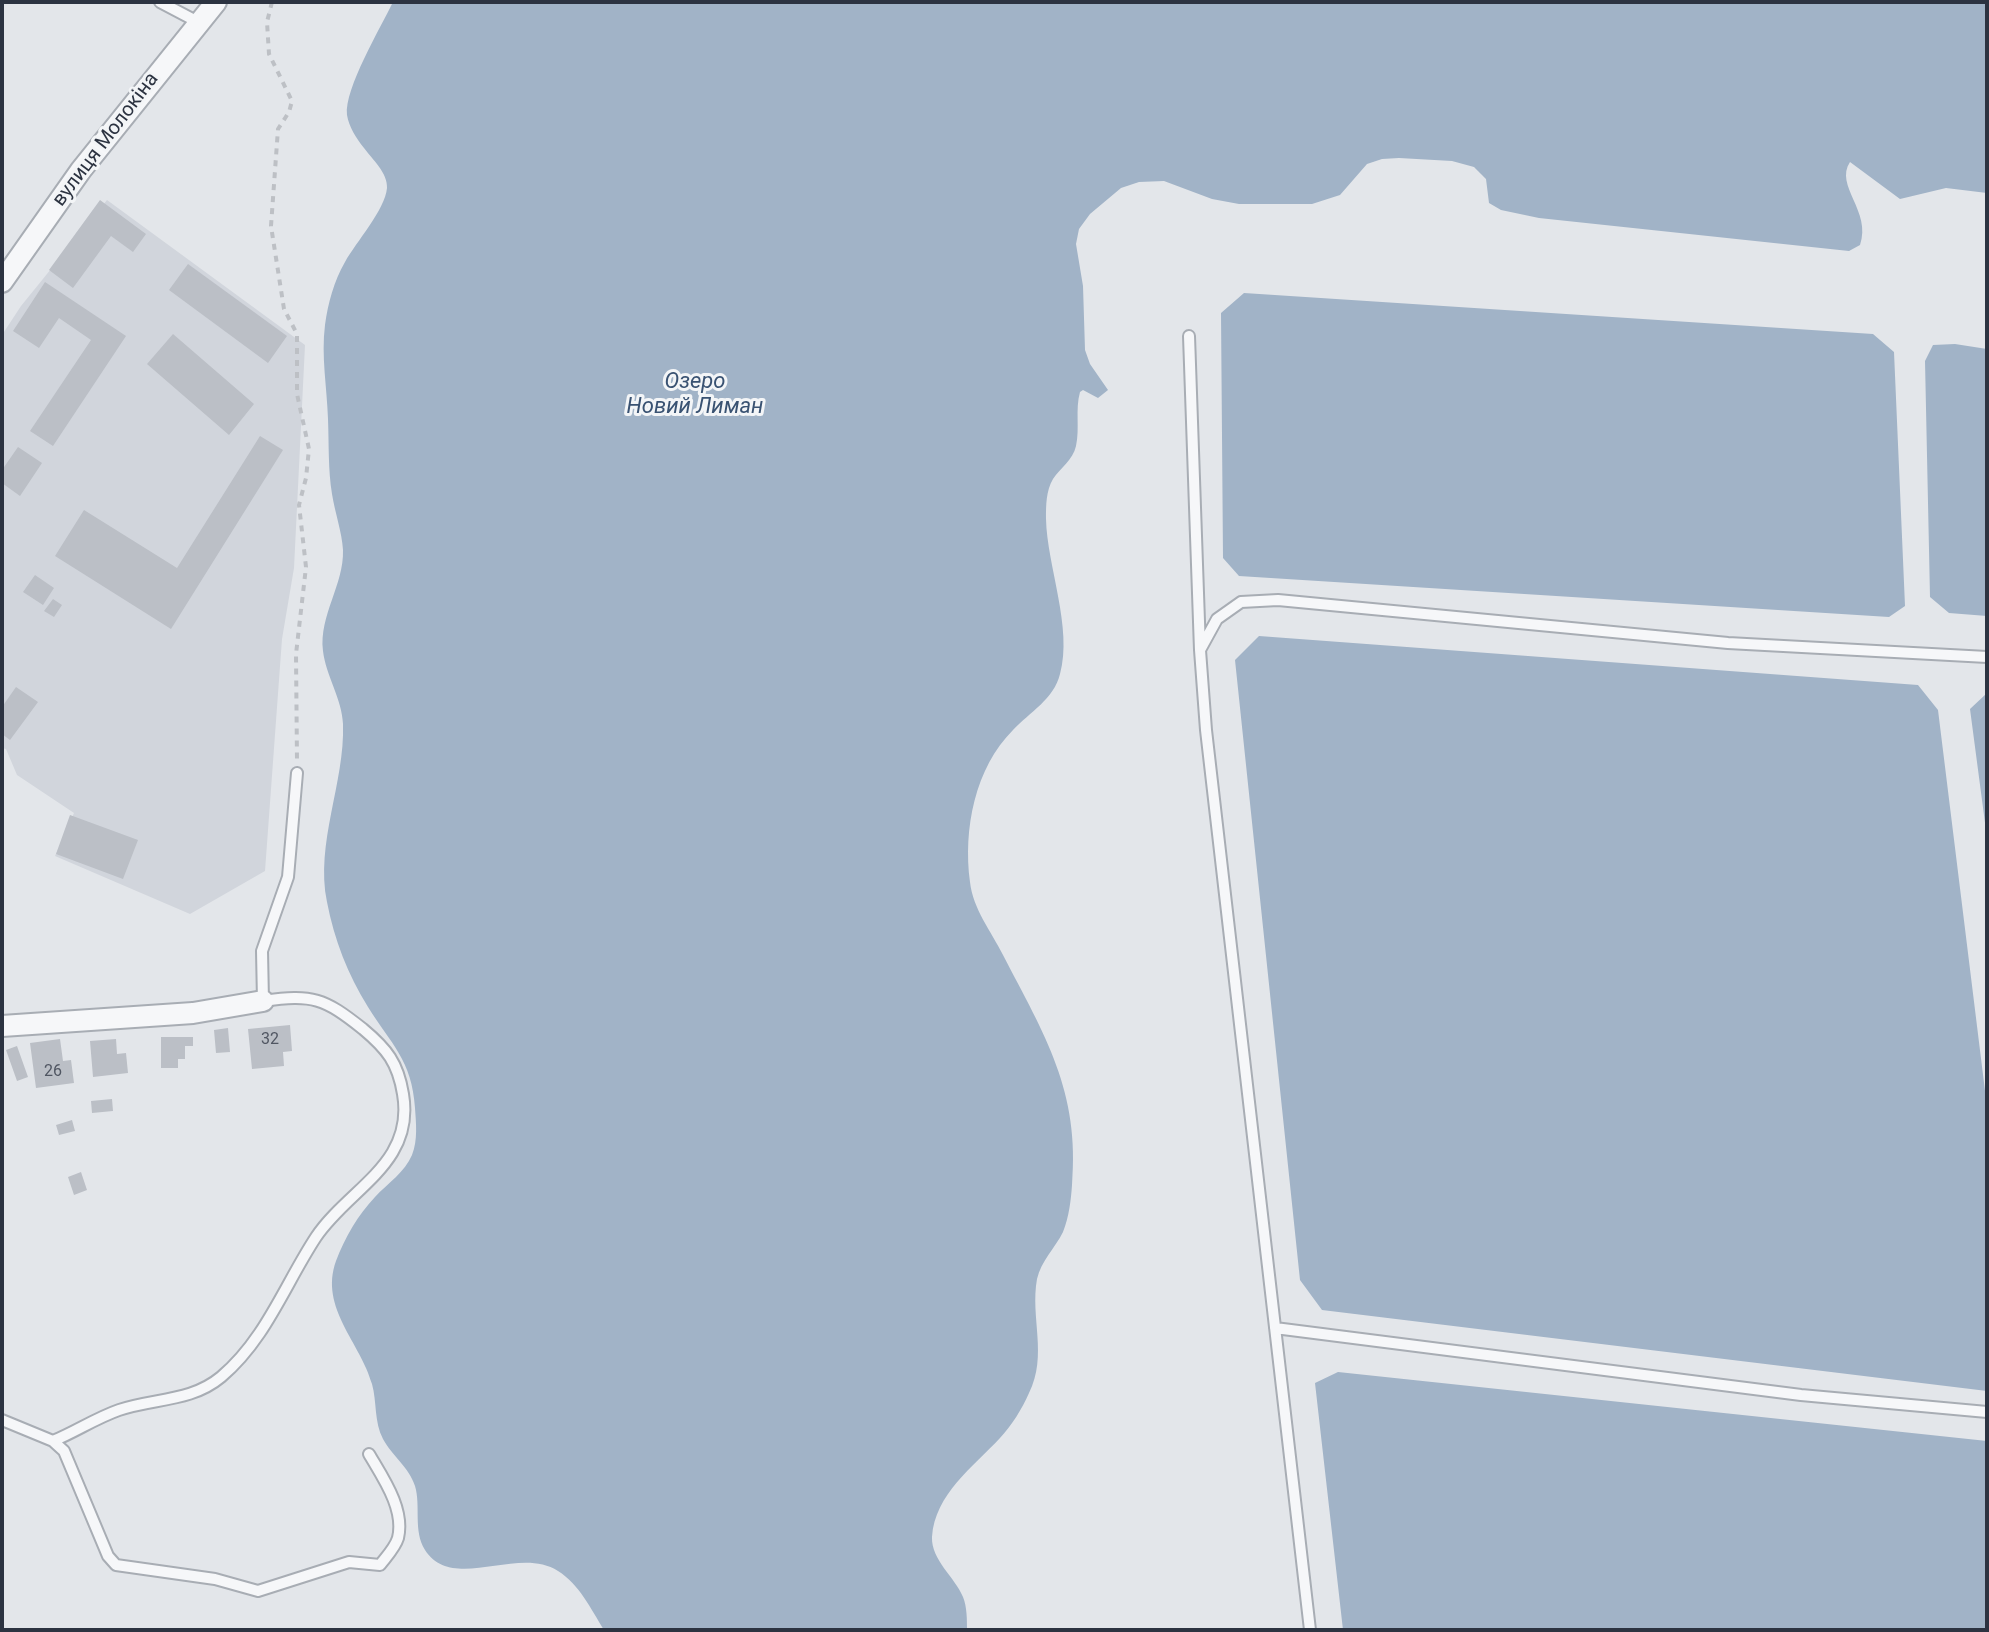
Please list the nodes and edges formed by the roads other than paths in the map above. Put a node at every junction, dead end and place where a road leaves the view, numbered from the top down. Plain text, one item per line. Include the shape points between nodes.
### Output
1 (160, 2) edge
2 (216, 2) edge
3 (198, 22) junction
4 (2, 282) edge
5 (1189, 336) dead end
6 (1200, 650) junction
7 (1987, 657) edge
8 (297, 773) road end
9 (263, 1001) junction
10 (2, 1026) edge
11 (1275, 1328) junction
12 (1987, 1412) edge
13 (2, 1420) edge
14 (53, 1441) junction
15 (369, 1454) dead end
16 (1310, 1630) edge

1 - 3 lane
2 - 3 street, вулиця Молокіна
3 - 4 street, вулиця Молокіна via 81,170
5 - 6 lane
6 - 7 lane via 1217,619 1241,602 1278,600 1728,643
6 - 11 lane
8 - 9 lane via 288,877 262,951
9 - 10 street via 193,1013
9 - 14 lane via 299,996 320,1001 393,1058 405,1105 397,1145 380,1171 325,1225 263,1328 224,1374 194,1393 119,1410
11 - 12 lane via 1801,1395
11 - 16 lane
13 - 14 lane
14 - 15 lane via 64,1451 116,1565 215,1579 258,1591 349,1562 380,1565 398,1530 389,1489

